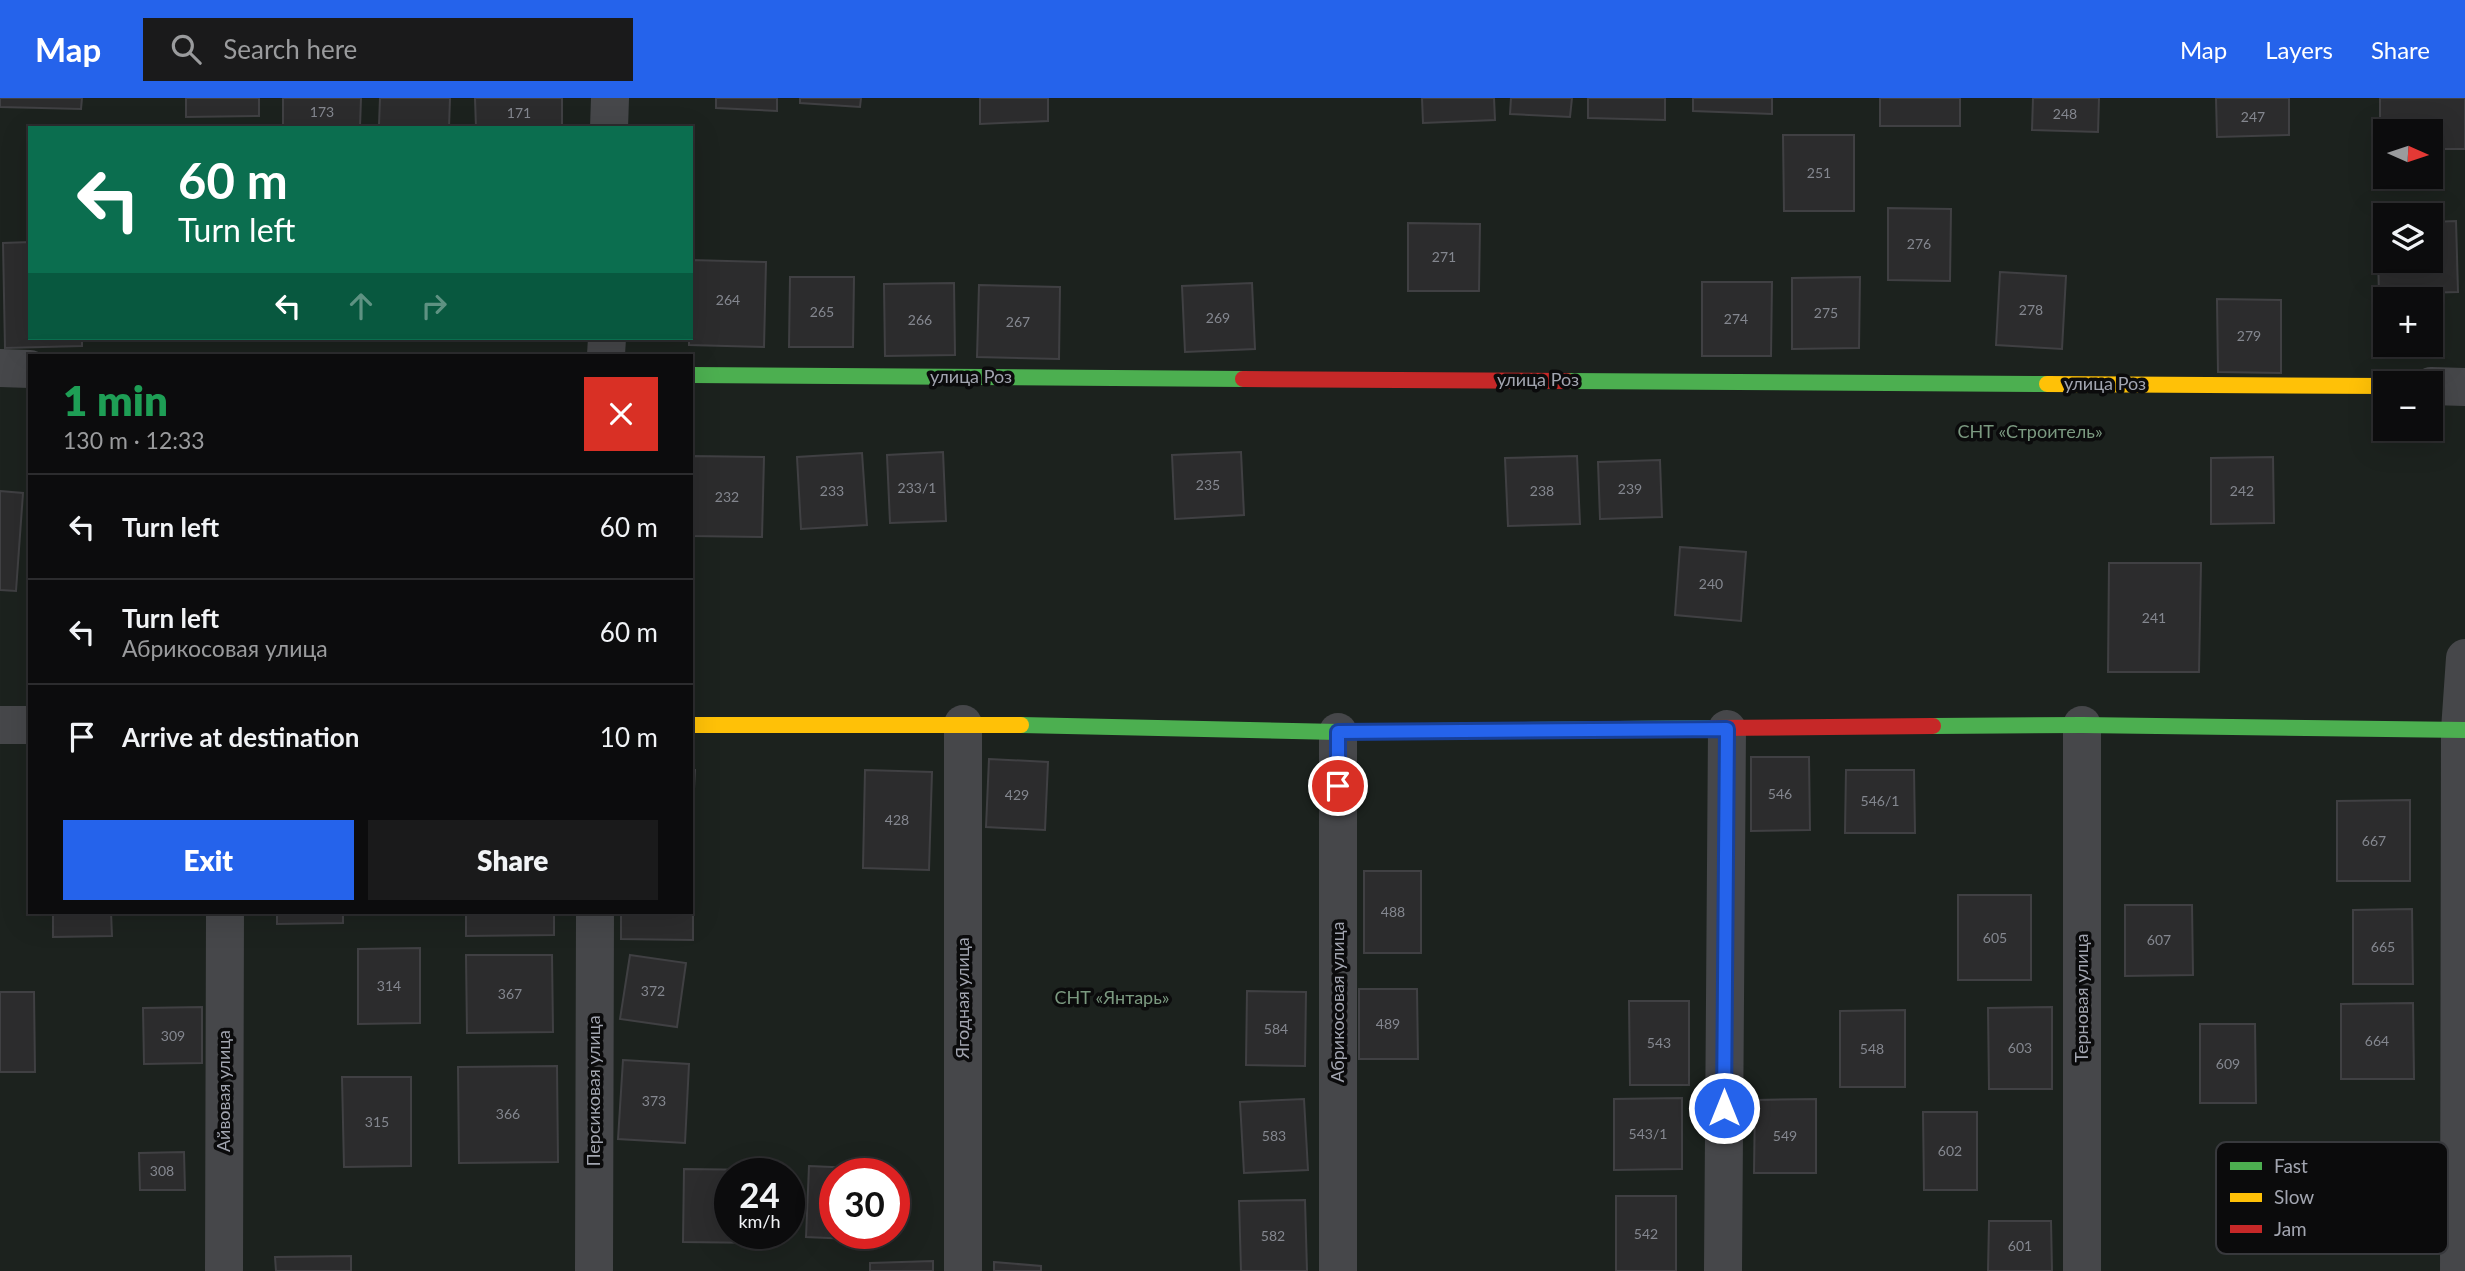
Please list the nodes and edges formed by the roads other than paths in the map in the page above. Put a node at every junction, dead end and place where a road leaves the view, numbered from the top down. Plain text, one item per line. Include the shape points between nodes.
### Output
1 (610, 98) edge
2 (609, 126) edge
3 (0, 368) edge
4 (28, 369) edge
5 (693, 374) edge
6 (2373, 386) edge
7 (2443, 386) edge
8 (2465, 387) edge
9 (2465, 658) edge
10 (963, 724) junction
11 (0, 725) edge
12 (693, 725) edge
13 (2082, 725) junction
14 (28, 726) edge
15 (1727, 729) junction
16 (2463, 730) edge
17 (1338, 732) junction
18 (225, 914) edge
19 (595, 914) edge
20 (224, 1271) edge
21 (594, 1271) edge
22 (963, 1271) edge
23 (1338, 1271) edge
24 (1723, 1271) edge
25 (2082, 1271) edge
26 (2459, 1271) edge

1 - 2 street
3 - 4 street
5 - 6 street, улица Роз
7 - 8 street
9 - 16 street
10 - 12 street
10 - 17 street
10 - 22 street, Ягодная улица
11 - 14 street
13 - 15 street
13 - 16 street
13 - 25 street, Терновая улица
15 - 17 street
15 - 24 street
16 - 26 street
17 - 23 street, Абрикосовая улица
18 - 20 street, Айвовая улица
19 - 21 street, Персиковая улица

